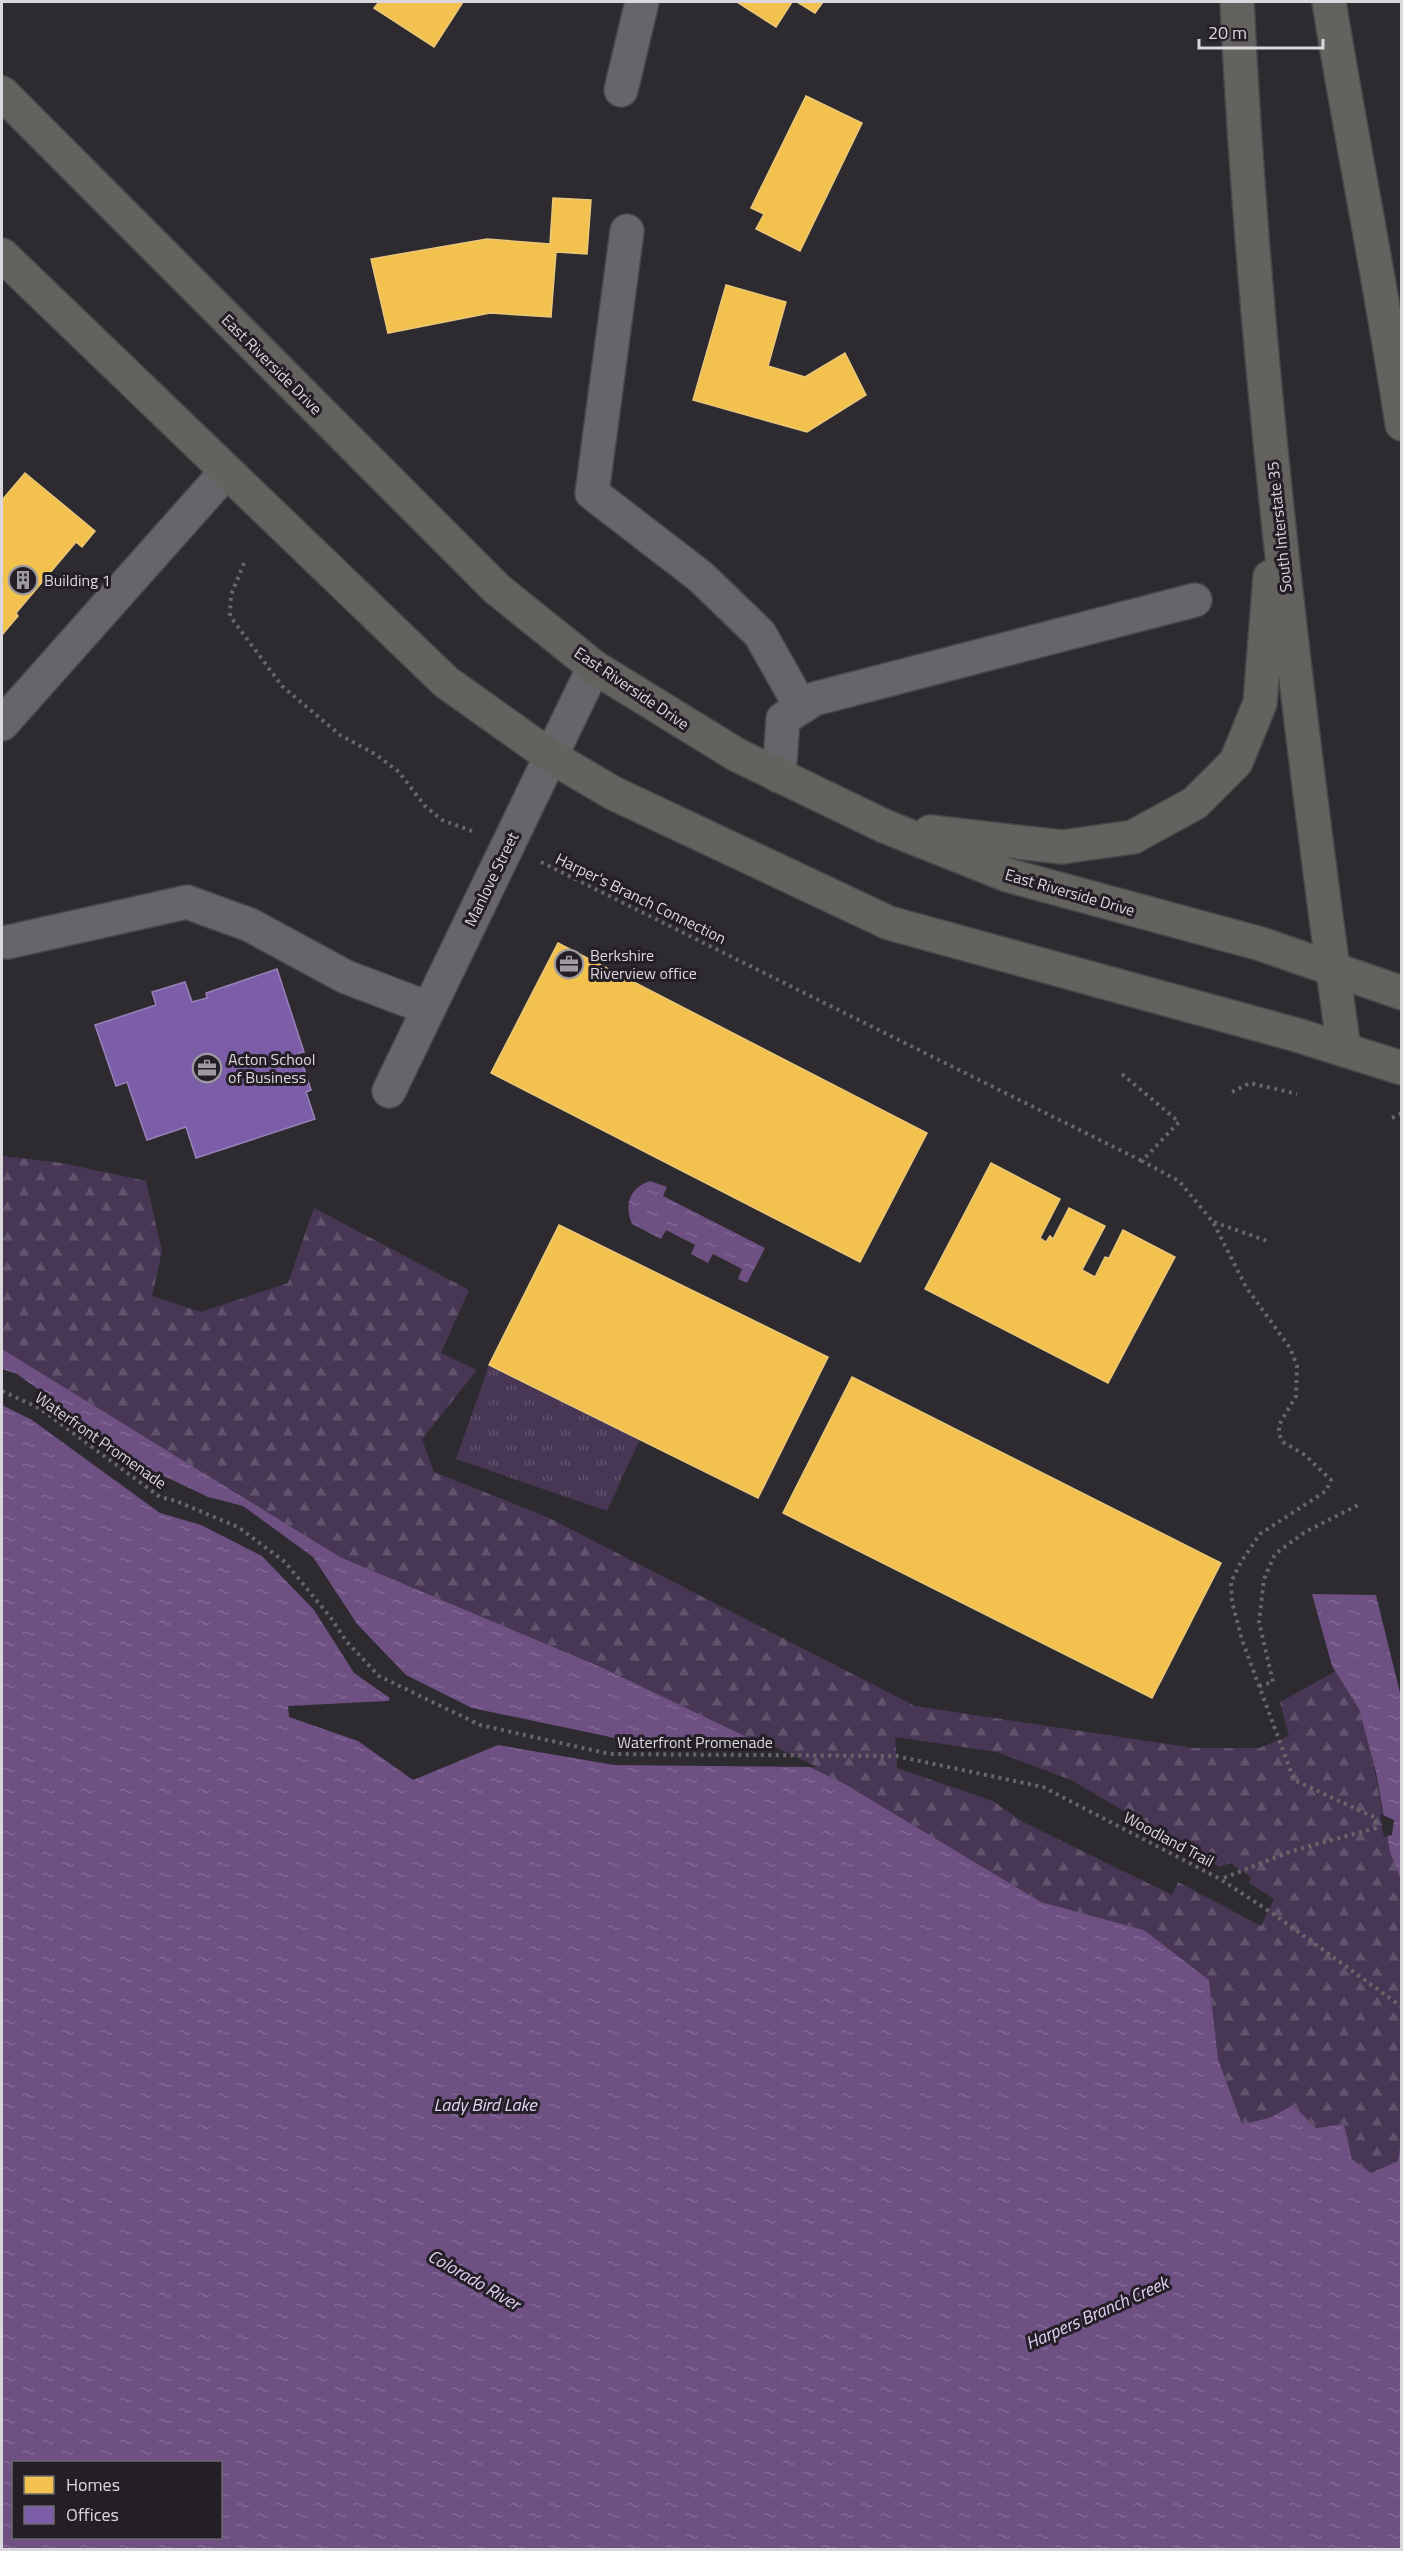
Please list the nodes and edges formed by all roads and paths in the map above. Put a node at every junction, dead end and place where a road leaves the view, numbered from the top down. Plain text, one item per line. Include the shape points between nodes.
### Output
1 (642, 2) edge
2 (1237, 2) edge
3 (1329, 2) edge
4 (621, 90) dead end
5 (2, 93) edge
6 (627, 231) dead end
7 (2, 255) edge
8 (1401, 424) edge
9 (226, 472) junction
10 (1275, 503) junction
11 (244, 563) dead end
12 (1195, 600) dead end
13 (594, 667) junction
14 (801, 707) junction
15 (2, 724) edge
16 (550, 756) junction
17 (779, 776) junction
18 (884, 826) junction
19 (508, 843) junction
20 (8, 942) dead end
21 (1332, 967) junction
22 (1401, 993) edge
23 (428, 1008) junction
24 (1344, 1050) junction
25 (1401, 1068) edge
26 (1122, 1074) dead end
27 (388, 1091) dead end
28 (1232, 1092) dead end
29 (1297, 1094) dead end
30 (1401, 1113) edge
31 (1392, 1118) dead end
32 (1142, 1161) junction
33 (1213, 1222) junction
34 (1267, 1241) dead end
35 (2, 1390) edge
36 (1358, 1505) dead end
37 (1259, 1686) junction
38 (896, 1755) joint
39 (1220, 1880) junction
40 (1401, 2007) edge

1 - 4 street
2 - 10 main road, South Interstate 35 via 1243,122
3 - 8 main road
5 - 13 main road, East Riverside Drive via 497,588
6 - 14 street via 592,494 701,577 760,634
7 - 9 main road
9 - 15 street
9 - 16 main road via 446,682
10 - 18 main road via 1260,703 1236,762 1195,803 1133,837 1062,847
10 - 21 main road, South Interstate 35
11 - 19 path, Harper's Branch Connection via 231,596 230,615 282,686 340,735 399,772 425,806 442,820
12 - 14 street via 814,699
13 - 16 street, Manlove Street
13 - 17 main road, East Riverside Drive via 737,755
14 - 17 street via 783,719
16 - 19 street, Manlove Street
16 - 24 main road via 677,825 889,923
17 - 18 main road, East Riverside Drive
18 - 21 main road, East Riverside Drive via 1007,875
19 - 23 street, Manlove Street
19 - 32 path, Harper's Branch Connection
20 - 23 street via 187,902 250,925 346,976
21 - 22 main road, East Riverside Drive
21 - 24 main road, South Interstate 35
23 - 27 street, Manlove Street
24 - 25 main road
26 - 32 path via 1179,1122
28 - 29 path via 1250,1083
30 - 31 path
32 - 33 path, Harper's Branch Connection via 1179,1181
33 - 34 path
33 - 37 path, Harper's Branch Connection via 1246,1287 1290,1348 1297,1366 1296,1396 1279,1425 1282,1442 1305,1455 1331,1480 1326,1491 1260,1534 1231,1582 1232,1602
35 - 38 path, Waterfront Promenade via 39,1408 160,1497 238,1527 285,1562 346,1641 379,1676 480,1725 609,1754
36 - 37 path via 1305,1532 1275,1554 1264,1579 1259,1622 1273,1682
37 - 39 path, Harper's Branch Connection via 1294,1780 1376,1818 1376,1828 1292,1851
38 - 39 path, Woodland Trail via 1042,1787
39 - 40 path, Woodland Trail via 1268,1910

